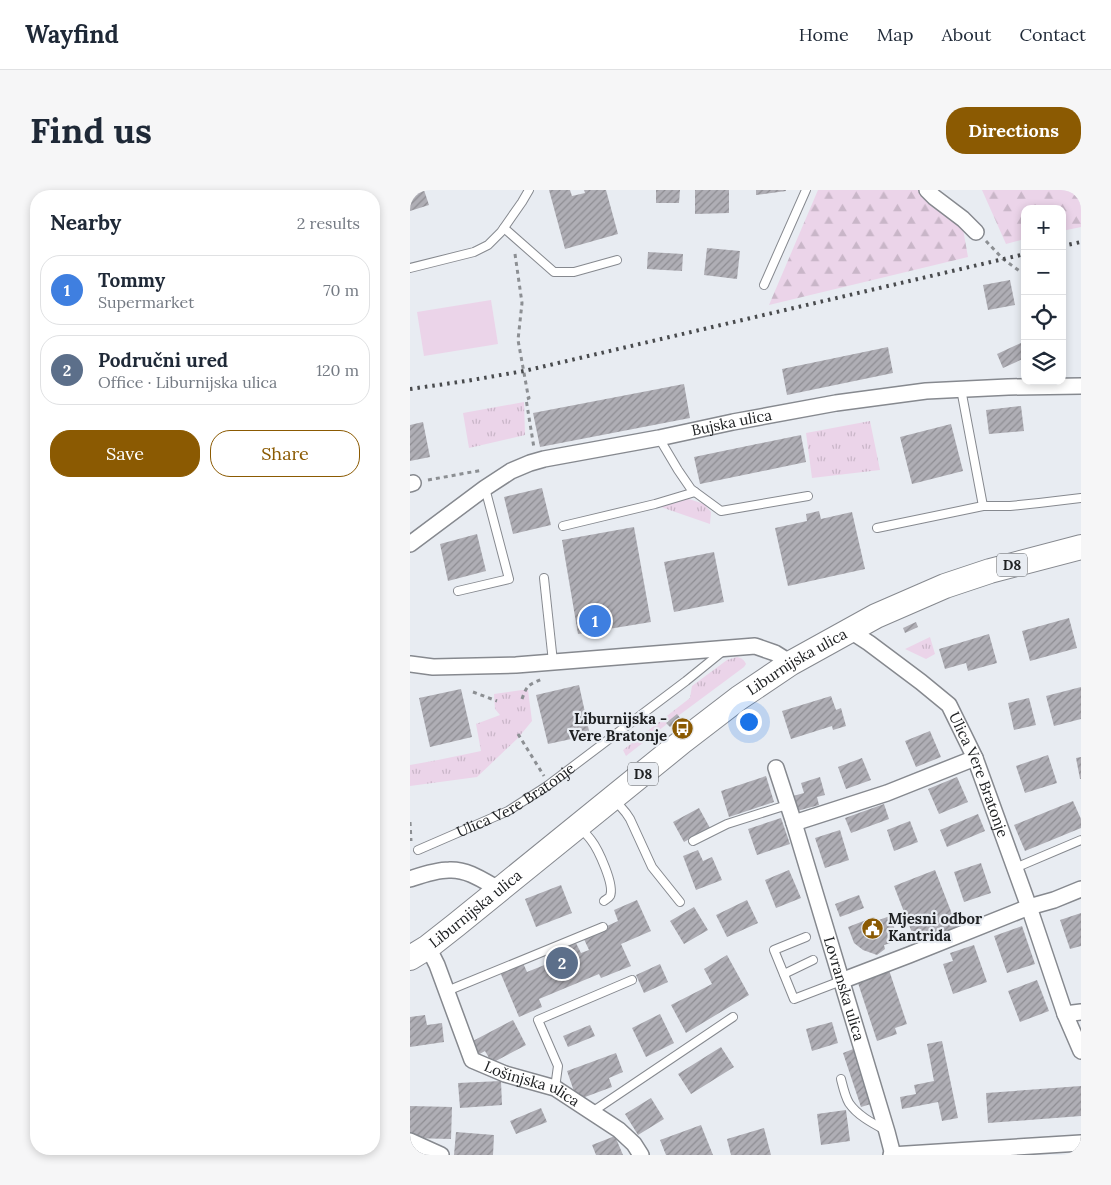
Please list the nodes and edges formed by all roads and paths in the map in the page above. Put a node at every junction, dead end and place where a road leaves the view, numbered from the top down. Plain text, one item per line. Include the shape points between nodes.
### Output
1 (529, 190) edge
2 (806, 190) edge
3 (927, 190) edge
4 (504, 228) junction
5 (976, 232) joint
6 (617, 260) dead end
7 (516, 263) dead end
8 (410, 268) edge
9 (1021, 272) edge
10 (764, 285) dead end
11 (1081, 386) edge
12 (961, 389) junction
13 (659, 438) junction
14 (536, 461) junction
15 (483, 470) dead end
16 (414, 483) edge
17 (485, 488) junction
18 (695, 492) junction
19 (808, 496) dead end
20 (1081, 498) edge
21 (983, 506) junction
22 (563, 526) dead end
23 (877, 528) dead end
24 (410, 544) edge
25 (1081, 547) edge
26 (544, 578) dead end
27 (458, 591) dead end
28 (849, 630) junction
29 (727, 648) junction
30 (553, 662) junction
31 (791, 663) junction
32 (410, 664) edge
33 (531, 684) dead end
34 (473, 692) dead end
35 (522, 699) dead end
36 (497, 701) dead end
37 (518, 734) dead end
38 (975, 758) junction
39 (776, 768) dead end
40 (549, 784) junction
41 (614, 798) junction
42 (788, 805) junction
43 (410, 822) edge
44 (794, 823) junction
45 (580, 826) junction
46 (1081, 840) edge
47 (694, 841) dead end
48 (414, 847) joint
49 (1015, 868) junction
50 (410, 879) edge
51 (1081, 889) edge
52 (500, 890) junction
53 (604, 901) dead end
54 (680, 902) dead end
55 (1029, 907) junction
56 (603, 927) dead end
57 (806, 937) dead end
58 (419, 953) edge
59 (813, 960) dead end
60 (784, 974) junction
61 (632, 980) dead end
62 (842, 980) junction
63 (447, 991) junction
64 (1081, 1012) edge
65 (1065, 1014) junction
66 (733, 1017) dead end
67 (1081, 1051) edge
68 (841, 1079) dead end
69 (555, 1088) junction
70 (592, 1112) junction
71 (887, 1132) junction
72 (410, 1141) edge
73 (1080, 1147) edge
74 (440, 1155) edge
75 (640, 1155) edge
76 (892, 1155) edge

1 - 4 lane
2 - 10 lane
3 - 5 street
4 - 6 lane via 554,272 574,272
4 - 8 lane via 488,245 474,252
5 - 9 path
7 - 14 path via 522,303 518,340
11 - 12 street, Bujska ulica
12 - 13 street, Bujska ulica via 836,403
12 - 21 lane
13 - 14 street, Bujska ulica
13 - 18 lane
14 - 17 street, Bujska ulica via 511,471
15 - 16 path
17 - 24 street, Bujska ulica
17 - 27 lane via 509,579
18 - 19 lane via 721,511
18 - 22 lane
20 - 21 lane via 1039,504
21 - 23 lane
25 - 28 main road, Liburnijska ulica / D8 via 945,586
26 - 30 lane
28 - 31 main road, Liburnijska ulica / D8
28 - 38 street, Ulica Vere Bratonje via 914,676 948,705
29 - 30 street
29 - 31 street via 755,646 775,652
29 - 40 lane, Ulica Vere Bratonje
30 - 32 street via 433,667
31 - 41 main road, Liburnijska ulica / D8 via 704,724
33 - 35 path
34 - 36 path
37 - 40 path
38 - 44 street via 887,793
38 - 49 street, Ulica Vere Bratonje
39 - 42 street, Lovranska ulica
40 - 48 lane, Ulica Vere Bratonje via 508,811
41 - 45 main road, Liburnijska ulica / D8
41 - 54 lane via 626,813 652,867
42 - 44 street, Lovranska ulica
42 - 47 lane via 727,824
43 - 48 path
44 - 62 street, Lovranska ulica
45 - 52 main road, Liburnijska ulica / D8
45 - 53 lane via 592,841 608,876 610,893
46 - 49 lane
49 - 55 street, Ulica Vere Bratonje
50 - 52 street via 453,870 477,877
51 - 55 street
52 - 58 main road, Liburnijska ulica / D8
55 - 62 street
55 - 65 street, Ulica Vere Bratonje
56 - 63 lane
57 - 60 lane via 774,950
58 - 63 street, Lošinjska ulica via 437,965
59 - 60 lane
60 - 62 lane via 794,999
61 - 69 lane via 538,1020 558,1066
62 - 71 street, Lovranska ulica
63 - 69 street, Lošinjska ulica via 472,1060 505,1074
64 - 65 street
65 - 67 street, Ulica Vere Bratonje
66 - 70 lane, Lošinjska ulica
68 - 71 lane via 848,1102 867,1120
69 - 70 street, Lošinjska ulica
70 - 75 street, Lošinjska ulica via 619,1130
71 - 76 street, Lovranska ulica
72 - 74 street
73 - 76 street

